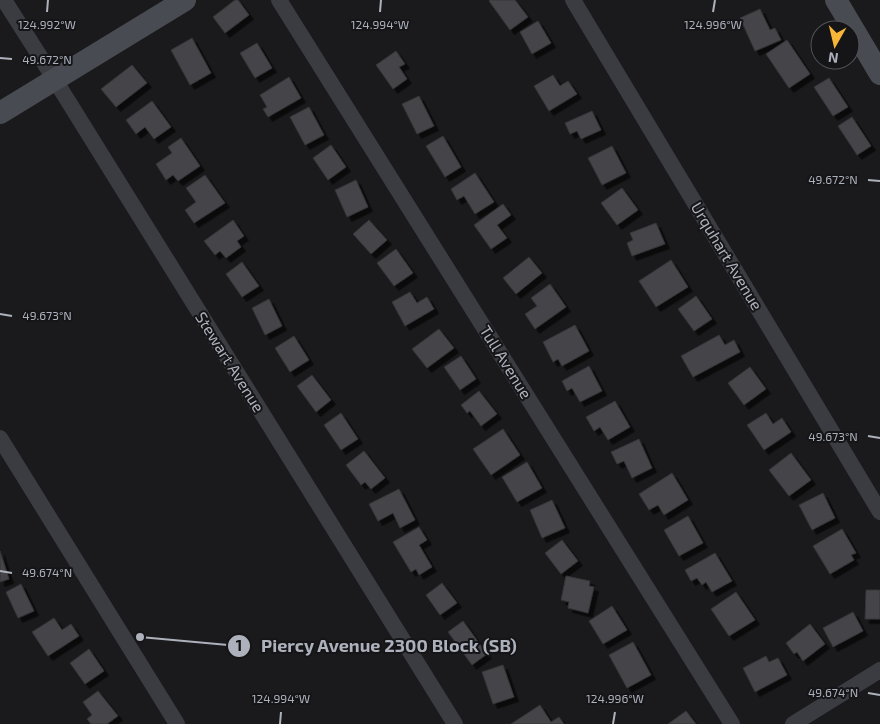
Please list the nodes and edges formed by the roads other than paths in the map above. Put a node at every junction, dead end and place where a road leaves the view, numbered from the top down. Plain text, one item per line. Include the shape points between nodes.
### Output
1 (4, 0) edge
2 (185, 0) edge
3 (279, 0) edge
4 (573, 0) edge
5 (836, 0) edge
6 (880, 74) edge
7 (55, 80) junction
8 (0, 113) edge
9 (0, 438) edge
10 (880, 512) edge
11 (880, 670) edge
12 (177, 724) edge
13 (454, 724) edge
14 (732, 724) edge
15 (793, 724) edge

1 - 7 street, Stewart Avenue
2 - 7 street
3 - 14 street, Tull Avenue
4 - 10 street, Urquhart Avenue
5 - 6 street
7 - 8 street
7 - 13 street, Stewart Avenue
9 - 12 street
11 - 15 street

